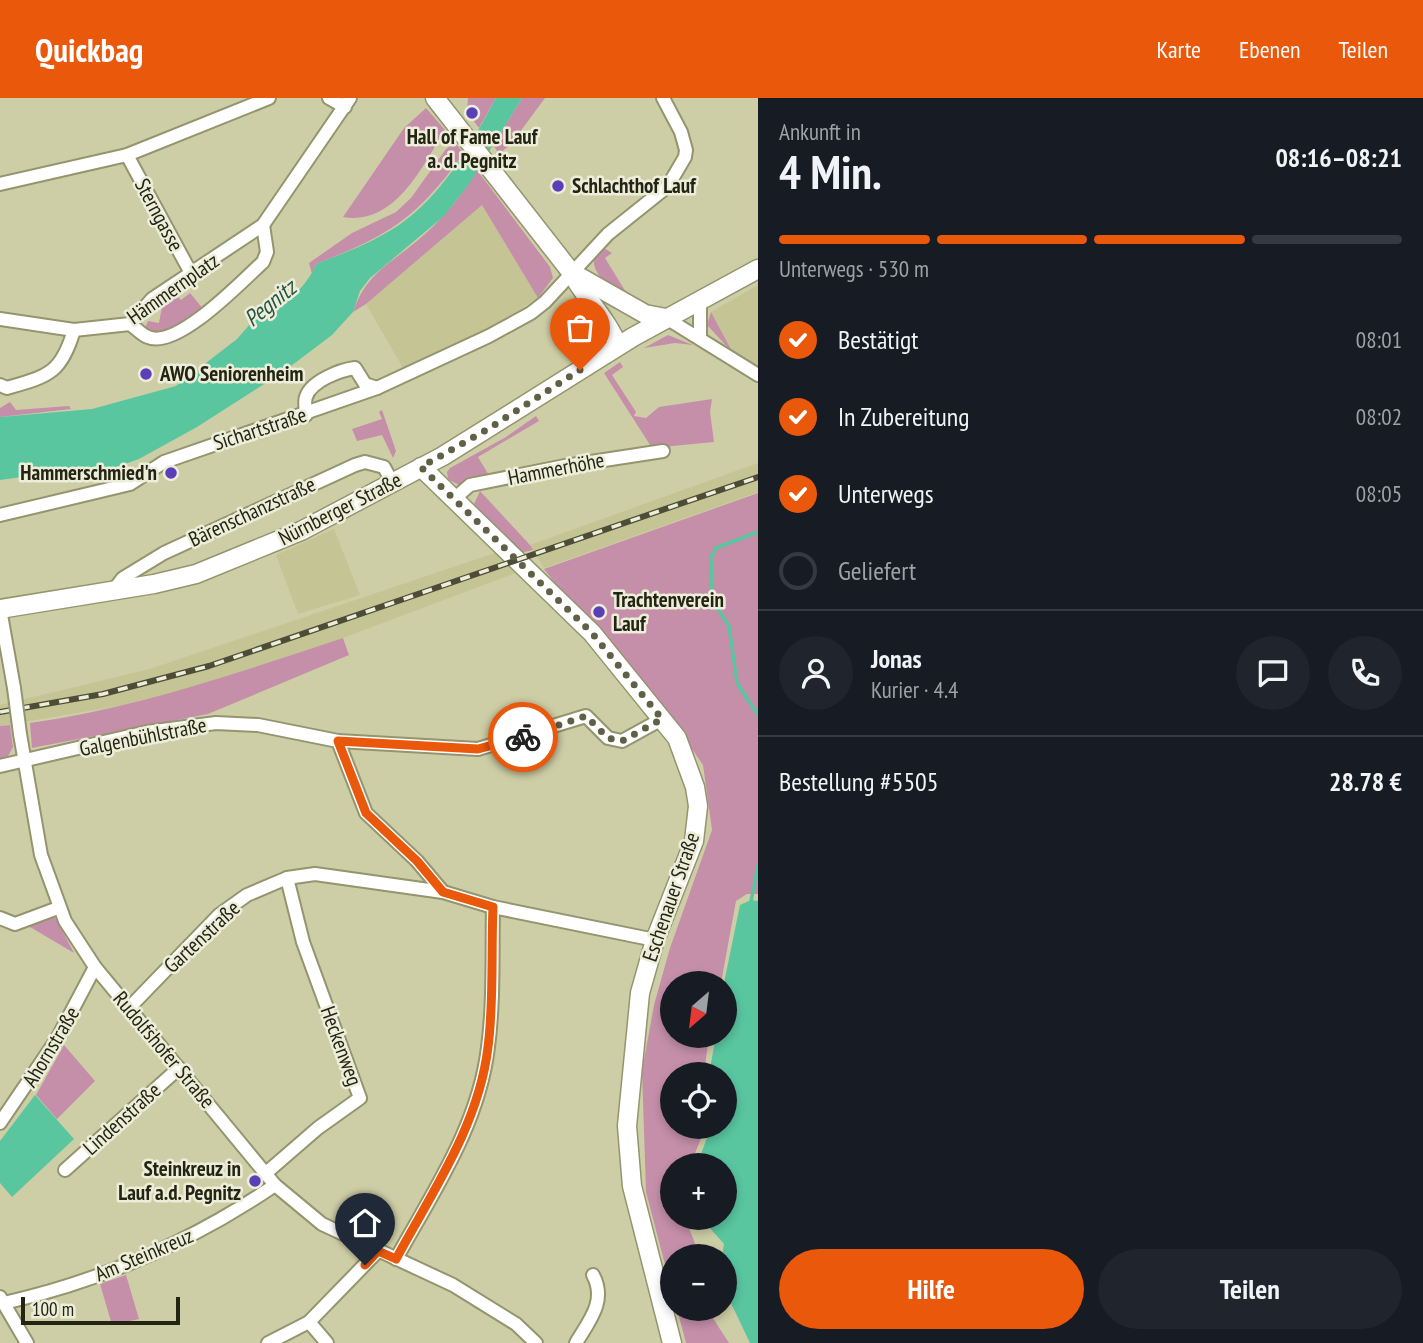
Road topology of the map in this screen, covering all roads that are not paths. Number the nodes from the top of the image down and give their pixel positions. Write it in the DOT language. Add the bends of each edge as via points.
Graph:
graph roads {
  1 [pos="269,98"];
  2 [pos="329,98"];
  3 [pos="435,98"];
  4 [pos="663,98"];
  5 [pos="348,103"];
  6 [pos="127,155"];
  7 [pos="0,184"];
  8 [pos="264,225"];
  9 [pos="758,269"];
  10 [pos="571,272"];
  11 [pos="192,275"];
  12 [pos="607,293"];
  13 [pos="700,301"];
  14 [pos="666,318"];
  15 [pos="0,319"];
  16 [pos="130,324"];
  17 [pos="74,330"];
  18 [pos="700,338"];
  19 [pos="618,346"];
  20 [pos="758,375"];
  21 [pos="0,385"];
  22 [pos="377,388"];
  23 [pos="306,415"];
  24 [pos="663,451"];
  25 [pos="421,467"];
  26 [pos="392,482"];
  27 [pos="453,499"];
  28 [pos="0,515"];
  29 [pos="113,591"];
  30 [pos="0,609"];
  31 [pos="662,719"];
  32 [pos="338,741"];
  33 [pos="24,762"];
  34 [pos="0,766"];
  35 [pos="287,878"];
  36 [pos="443,892"];
  37 [pos="493,907"];
  38 [pos="58,908"];
  39 [pos="0,918"];
  40 [pos="655,940"];
  41 [pos="95,967"];
  42 [pos="129,1008"];
  43 [pos="179,1068"];
  44 [pos="0,1124"];
  45 [pos="65,1170"];
  46 [pos="266,1173"];
  47 [pos="275,1185"];
  48 [pos="378,1251"];
  49 [pos="396,1259"];
  50 [pos="593,1275"];
  51 [pos="2,1300"];
  52 [pos="309,1322"];
  53 [pos="27,1343"];
  54 [pos="268,1343"];
  55 [pos="327,1343"];
  56 [pos="536,1343"];
  57 [pos="576,1343"];
  58 [pos="672,1343"];
  1 -- 6 [label="street"];
  2 -- 5 [label="street"];
  3 -- 10 [label="main road"];
  4 -- 10 [label="street, Sichartstraße" via="681,132 685,157 668,186 608,234"];
  5 -- 8 [label="street"];
  6 -- 7 [label="street"];
  6 -- 11 [label="street, Sterngasse"];
  8 -- 11 [label="street, Hämmernplatz"];
  8 -- 16 [label="street" via="267,253 263,262 216,306 167,337 148,337"];
  9 -- 13 [label="main road, Nürnberger Straße"];
  10 -- 12 [label="main road"];
  10 -- 19 [label="main road"];
  10 -- 22 [label="street, Sichartstraße" via="545,302 515,322"];
  11 -- 16 [label="street, Hämmernplatz" via="152,299"];
  12 -- 14 [label="main road" via="645,314"];
  12 -- 19 [label="main road" via="630,323 630,331"];
  13 -- 14 [label="main road, Nürnberger Straße"];
  13 -- 18 [label="street"];
  14 -- 18 [label="street"];
  14 -- 19 [label="main road, Nürnberger Straße"];
  15 -- 17 [label="street, Hämmernplatz"];
  16 -- 17 [label="street, Hämmernplatz"];
  17 -- 21 [label="street" via="65,355 48,375 7,388"];
  18 -- 20 [label="street"];
  19 -- 25 [label="main road, Nürnberger Straße"];
  22 -- 23 [label="street, Sichartstraße"];
  22 -- 23 [label="street" via="365,384 355,368 347,369 312,388 305,397"];
  23 -- 28 [label="street, Sichartstraße" via="164,462 130,484"];
  24 -- 27 [label="street, Hammerhöhe" via="470,485"];
  25 -- 26 [label="main road, Nürnberger Straße"];
  25 -- 27 [label="main road, Eschenauer Straße"];
  26 -- 29 [label="main road, Nürnberger Straße" via="243,557 196,574"];
  26 -- 29 [label="street, Bärenschanzstraße" via="384,467 355,465 164,553 123,578"];
  27 -- 31 [label="main road, Eschenauer Straße" via="592,633"];
  29 -- 30 [label="main road, Nürnberger Straße"];
  30 -- 33 [label="street, Rudolfshofer Straße, bridge"];
  31 -- 32 [label="street, Galgenbühlstraße" via="622,741 608,738 586,716 478,749"];
  31 -- 40 [label="main road, Eschenauer Straße" via="677,738 698,806 688,861"];
  32 -- 33 [label="street, Galgenbühlstraße" via="258,725 216,723 148,732"];
  32 -- 36 [label="street" via="366,813"];
  33 -- 34 [label="street, Galgenbühlstraße"];
  33 -- 38 [label="street, Rudolfshofer Straße" via="41,855"];
  35 -- 36 [label="street, Gartenstraße" via="344,876"];
  35 -- 42 [label="street, Gartenstraße" via="247,895 219,915"];
  35 -- 46 [label="street, Heckenweg" via="303,942 360,1098"];
  36 -- 37 [label="street, Gartenstraße"];
  37 -- 40 [label="street, Gartenstraße"];
  37 -- 49 [label="street" via="488,1047 479,1090 464,1134"];
  38 -- 39 [label="street" via="15,924"];
  38 -- 41 [label="street, Rudolfshofer Straße"];
  40 -- 58 [label="main road, Eschenauer Straße" via="640,993 628,1150 632,1186"];
  41 -- 42 [label="street, Rudolfshofer Straße"];
  41 -- 44 [label="street, Ahornstraße" via="57,1039"];
  42 -- 43 [label="street, Rudolfshofer Straße"];
  43 -- 45 [label="street, Lindenstraße"];
  43 -- 46 [label="street, Rudolfshofer Straße"];
  46 -- 47 [label="street, Rudolfshofer Straße"];
  47 -- 48 [label="street, Rudolfshofer Straße" via="322,1224"];
  47 -- 51 [label="street, Am Steinkreuz" via="185,1240 68,1286"];
  48 -- 49 [label="street, Rudolfshofer Straße"];
  48 -- 52 [label="street"];
  49 -- 56 [label="street, Rudolfshofer Straße" via="488,1306"];
  50 -- 57 [label="street" via="598,1284 598,1306"];
  51 -- 53 [label="street"];
  52 -- 54 [label="street"];
  52 -- 55 [label="street"];
}
